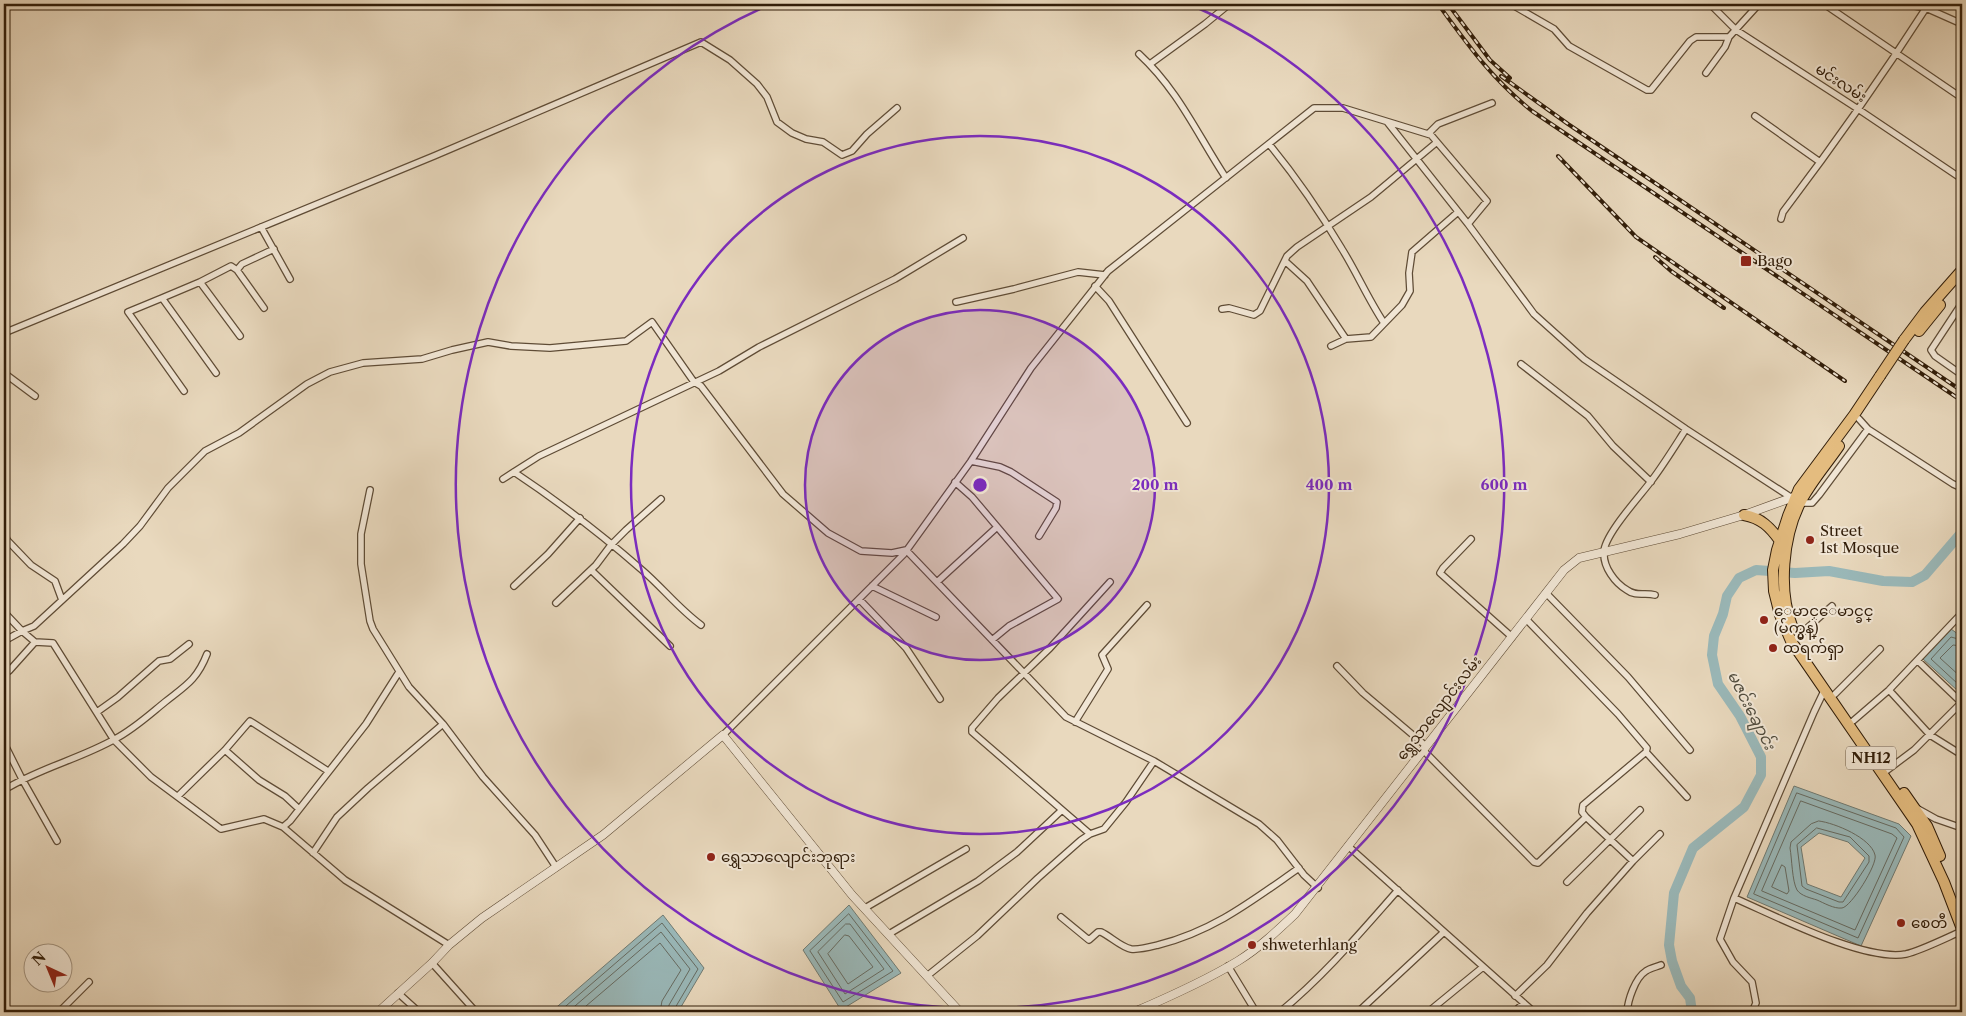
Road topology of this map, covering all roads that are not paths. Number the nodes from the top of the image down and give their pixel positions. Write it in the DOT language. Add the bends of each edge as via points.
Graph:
graph roads {
  1 [pos="1511,4"];
  2 [pos="1710,4"];
  3 [pos="1759,4"];
  4 [pos="1824,4"];
  5 [pos="1904,4"];
  6 [pos="1227,6"];
  7 [pos="1927,6"];
  8 [pos="1962,24"];
  9 [pos="1736,30"];
  10 [pos="1729,37"];
  11 [pos="1898,53"];
  12 [pos="1139,54"];
  13 [pos="1150,64"];
  14 [pos="1706,73"];
  15 [pos="1962,98"];
  16 [pos="1492,103"];
  17 [pos="897,108"];
  18 [pos="1858,109"];
  19 [pos="1755,116"];
  20 [pos="1388,123"];
  21 [pos="1428,134"];
  22 [pos="1437,142"];
  23 [pos="1269,144"];
  24 [pos="1417,160"];
  25 [pos="1820,162"];
  26 [pos="1226,178"];
  27 [pos="1962,180"];
  28 [pos="1458,212"];
  29 [pos="1781,219"];
  30 [pos="1468,224"];
  31 [pos="1329,226"];
  32 [pos="261,227"];
  33 [pos="962,238"];
  34 [pos="274,249"];
  35 [pos="1285,261"];
  36 [pos="237,270"];
  37 [pos="1962,270"];
  38 [pos="1105,275"];
  39 [pos="290,279"];
  40 [pos="1962,279"];
  41 [pos="200,282"];
  42 [pos="1094,286"];
  43 [pos="162,298"];
  44 [pos="956,302"];
  45 [pos="1962,303"];
  46 [pos="264,308"];
  47 [pos="1222,309"];
  48 [pos="1384,323"];
  49 [pos="4,333"];
  50 [pos="240,336"];
  51 [pos="1346,338"];
  52 [pos="1907,342"];
  53 [pos="1331,346"];
  54 [pos="1521,364"];
  55 [pos="4,373"];
  56 [pos="216,373"];
  57 [pos="1962,375"];
  58 [pos="1883,378"];
  59 [pos="694,382"];
  60 [pos="184,391"];
  61 [pos="35,396"];
  62 [pos="1859,419"];
  63 [pos="1187,424"];
  64 [pos="1686,429"];
  65 [pos="1868,429"];
  66 [pos="970,461"];
  67 [pos="514,472"];
  68 [pos="503,479"];
  69 [pos="955,482"];
  70 [pos="1651,482"];
  71 [pos="1962,488"];
  72 [pos="370,490"];
  73 [pos="661,499"];
  74 [pos="1797,499"];
  75 [pos="1744,516"];
  76 [pos="580,518"];
  77 [pos="996,528"];
  78 [pos="4,531"];
  79 [pos="1039,536"];
  80 [pos="1471,539"];
  81 [pos="1780,541"];
  82 [pos="611,545"];
  83 [pos="906,550"];
  84 [pos="1604,553"];
  85 [pos="591,570"];
  86 [pos="1778,570"];
  87 [pos="936,582"];
  88 [pos="1110,582"];
  89 [pos="514,586"];
  90 [pos="872,586"];
  91 [pos="1779,591"];
  92 [pos="1546,593"];
  93 [pos="1655,595"];
  94 [pos="859,598"];
  95 [pos="62,600"];
  96 [pos="556,603"];
  97 [pos="1147,604"];
  98 [pos="1832,606"];
  99 [pos="4,612"];
  100 [pos="1962,613"];
  101 [pos="936,617"];
  102 [pos="1526,619"];
  103 [pos="701,624"];
  104 [pos="22,631"];
  105 [pos="1512,637"];
  106 [pos="1796,638"];
  107 [pos="992,640"];
  108 [pos="4,641"];
  109 [pos="35,642"];
  110 [pos="189,644"];
  111 [pos="670,646"];
  112 [pos="1880,650"];
  113 [pos="207,654"];
  114 [pos="1918,661"];
  115 [pos="1337,666"];
  116 [pos="399,672"];
  117 [pos="4,673"];
  118 [pos="1024,674"];
  119 [pos="1889,690"];
  120 [pos="1829,693"];
  121 [pos="940,699"];
  122 [pos="1962,703"];
  123 [pos="97,712"];
  124 [pos="1853,721"];
  125 [pos="1075,722"];
  126 [pos="443,724"];
  127 [pos="723,735"];
  128 [pos="1930,735"];
  129 [pos="114,740"];
  130 [pos="4,743"];
  131 [pos="1424,748"];
  132 [pos="225,750"];
  133 [pos="1690,750"];
  134 [pos="1646,752"];
  135 [pos="1962,755"];
  136 [pos="1154,761"];
  137 [pos="328,771"];
  138 [pos="1885,772"];
  139 [pos="22,779"];
  140 [pos="4,790"];
  141 [pos="178,796"];
  142 [pos="1687,797"];
  143 [pos="1915,807"];
  144 [pos="299,809"];
  145 [pos="1062,810"];
  146 [pos="1640,810"];
  147 [pos="1586,817"];
  148 [pos="282,827"];
  149 [pos="1962,828"];
  150 [pos="1090,834"];
  151 [pos="1660,834"];
  152 [pos="1610,839"];
  153 [pos="57,841"];
  154 [pos="1348,846"];
  155 [pos="966,849"];
  156 [pos="313,852"];
  157 [pos="1633,861"];
  158 [pos="556,867"];
  159 [pos="1299,868"];
  160 [pos="1567,882"];
  161 [pos="1318,888"];
  162 [pos="1398,890"];
  163 [pos="1734,898"];
  164 [pos="865,908"];
  165 [pos="1962,911"];
  166 [pos="1062,917"];
  167 [pos="1962,929"];
  168 [pos="1444,932"];
  169 [pos="889,934"];
  170 [pos="448,945"];
  171 [pos="432,963"];
  172 [pos="1661,965"];
  173 [pos="1228,966"];
  174 [pos="1483,967"];
  175 [pos="927,976"];
  176 [pos="89,982"];
  177 [pos="398,994"];
  178 [pos="1515,996"];
  179 [pos="1524,1003"];
  180 [pos="59,1012"];
  181 [pos="378,1012"];
  182 [pos="419,1012"];
  183 [pos="476,1012"];
  184 [pos="960,1012"];
  185 [pos="1134,1012"];
  186 [pos="1256,1012"];
  187 [pos="1280,1012"];
  188 [pos="1358,1012"];
  189 [pos="1428,1012"];
  190 [pos="1514,1012"];
  191 [pos="1534,1012"];
  192 [pos="1627,1012"];
  193 [pos="1752,1012"];
  1 -- 10 [label="street" via="1554,29 1569,46 1648,90 1655,88 1696,37"];
  2 -- 9 [label="street, မင်းလမ်း"];
  3 -- 9 [label="street"];
  4 -- 11 [label="street"];
  5 -- 7 [label="street"];
  6 -- 13 [label="street"];
  7 -- 8 [label="street"];
  7 -- 11 [label="street"];
  9 -- 10 [label="street"];
  9 -- 18 [label="street, မင်းလမ်း"];
  10 -- 14 [label="street"];
  11 -- 15 [label="street"];
  11 -- 18 [label="street"];
  12 -- 13 [label="street"];
  13 -- 26 [label="street" via="1192,118"];
  16 -- 21 [label="street" via="1438,124"];
  17 -- 32 [label="street" via="852,151 842,155 823,142 792,133 777,122 767,97 757,84 730,60 701,42"];
  18 -- 25 [label="street"];
  18 -- 27 [label="street, မင်းလမ်း"];
  19 -- 25 [label="street"];
  20 -- 21 [label="street"];
  20 -- 23 [label="street" via="1343,108 1314,108"];
  20 -- 24 [label="street"];
  21 -- 22 [label="street"];
  22 -- 24 [label="street"];
  22 -- 30 [label="street" via="1487,201"];
  23 -- 26 [label="street"];
  23 -- 31 [label="street"];
  24 -- 28 [label="street"];
  24 -- 31 [label="street"];
  25 -- 29 [label="street"];
  26 -- 38 [label="street"];
  28 -- 30 [label="street"];
  28 -- 48 [label="street" via="1412,252 1410,291 1402,305"];
  30 -- 64 [label="street" via="1534,314 1584,359"];
  31 -- 35 [label="street" via="1297,248"];
  31 -- 48 [label="street"];
  32 -- 34 [label="street"];
  32 -- 49 [label="street"];
  33 -- 59 [label="street" via="895,279"];
  34 -- 36 [label="street" via="242,264"];
  34 -- 39 [label="street"];
  35 -- 47 [label="street" via="1260,311 1254,315"];
  35 -- 51 [label="street" via="1307,281"];
  36 -- 41 [label="street" via="231,266"];
  36 -- 46 [label="street"];
  37 -- 52 [label="highway, NH12" via="1925,312"];
  38 -- 42 [label="street"];
  38 -- 44 [label="street" via="1078,272"];
  40 -- 52 [label="highway, NH12"];
  41 -- 43 [label="street"];
  41 -- 50 [label="street"];
  42 -- 63 [label="street" via="1109,301"];
  42 -- 66 [label="street" via="1031,368"];
  43 -- 56 [label="street"];
  43 -- 60 [label="street" via="128,312"];
  45 -- 57 [label="street" via="1931,350"];
  48 -- 51 [label="street" via="1371,337"];
  51 -- 53 [label="street"];
  52 -- 58 [label="highway, NH12"];
  54 -- 70 [label="street" via="1588,416 1613,446"];
  55 -- 61 [label="street"];
  58 -- 62 [label="highway, NH12"];
  58 -- 74 [label="highway, NH12"];
  59 -- 67 [label="street" via="539,456"];
  59 -- 83 [label="street" via="711,398 783,494 828,533 861,551 892,553"];
  59 -- 95 [label="street" via="652,322 626,341 550,348 488,342 422,359 363,363 330,372 306,384 239,433 205,451 168,488 128,538"];
  62 -- 65 [label="street"];
  62 -- 74 [label="highway, NH12"];
  64 -- 70 [label="street"];
  64 -- 74 [label="street"];
  65 -- 71 [label="street"];
  65 -- 74 [label="street" via="1812,503"];
  66 -- 69 [label="street"];
  66 -- 79 [label="street" via="1011,472 1057,502"];
  67 -- 68 [label="street"];
  67 -- 76 [label="street"];
  69 -- 77 [label="street" via="972,497"];
  69 -- 83 [label="street"];
  70 -- 84 [label="street" via="1611,534"];
  72 -- 116 [label="street" via="361,534 363,581 370,622"];
  73 -- 82 [label="street"];
  74 -- 75 [label="street, ရွှေသာလျောင်းလမ်း"];
  74 -- 81 [label="highway, NH12"];
  74 -- 86 [label="highway, NH12"];
  75 -- 81 [label="highway" via="1768,525"];
  75 -- 84 [label="street, ရွှေသာလျောင်းလမ်း"];
  76 -- 82 [label="street"];
  76 -- 89 [label="street"];
  77 -- 87 [label="street"];
  77 -- 107 [label="street" via="1058,599 1009,626"];
  78 -- 95 [label="street" via="7,540 32,565 55,581"];
  80 -- 105 [label="street" via="1440,573"];
  81 -- 86 [label="highway, NH12"];
  82 -- 85 [label="street"];
  82 -- 103 [label="street"];
  83 -- 87 [label="street"];
  83 -- 90 [label="street"];
  84 -- 92 [label="street, ရွှေသာလျောင်းလမ်း" via="1579,558 1564,570"];
  84 -- 93 [label="street" via="1611,574 1627,591"];
  85 -- 96 [label="street"];
  85 -- 111 [label="street"];
  86 -- 91 [label="highway, NH12"];
  87 -- 107 [label="street"];
  88 -- 118 [label="street"];
  90 -- 94 [label="street"];
  90 -- 101 [label="street"];
  91 -- 106 [label="highway, NH12"];
  91 -- 120 [label="highway, NH12" via="1780,615 1791,641"];
  92 -- 102 [label="street, ရွှေသာလျောင်းလမ်း"];
  92 -- 133 [label="street" via="1628,677"];
  94 -- 121 [label="street" via="906,648"];
  94 -- 127 [label="street"];
  95 -- 104 [label="street" via="34,626"];
  97 -- 125 [label="street" via="1102,655 1108,670"];
  98 -- 106 [label="street"];
  99 -- 104 [label="street"];
  100 -- 114 [label="street"];
  102 -- 105 [label="street, ရွှေသာလျောင်းလမ်း"];
  102 -- 134 [label="street" via="1618,714 1648,748"];
  104 -- 108 [label="street"];
  104 -- 109 [label="street"];
  105 -- 131 [label="street, ရွှေသာလျောင်းလမ်း"];
  106 -- 120 [label="highway, NH12"];
  107 -- 118 [label="street"];
  109 -- 117 [label="street"];
  109 -- 123 [label="street" via="53,642"];
  110 -- 123 [label="street" via="170,659 159,661"];
  112 -- 120 [label="street"];
  113 -- 129 [label="street" via="200,670 182,690"];
  114 -- 119 [label="street"];
  114 -- 122 [label="street"];
  115 -- 131 [label="street"];
  116 -- 126 [label="street"];
  116 -- 137 [label="street" via="366,724"];
  118 -- 125 [label="street" via="1066,717"];
  118 -- 145 [label="street" via="998,698 972,732"];
  119 -- 124 [label="street"];
  119 -- 128 [label="street"];
  120 -- 124 [label="highway, NH12"];
  120 -- 138 [label="highway, NH12"];
  120 -- 163 [label="street" via="1814,712"];
  122 -- 128 [label="street"];
  123 -- 129 [label="street"];
  124 -- 138 [label="highway, NH12"];
  125 -- 136 [label="street"];
  126 -- 156 [label="street" via="337,817"];
  126 -- 158 [label="street" via="483,777 535,835"];
  127 -- 158 [label="street" via="603,835"];
  127 -- 164 [label="street"];
  128 -- 135 [label="street"];
  128 -- 138 [label="street"];
  129 -- 139 [label="street"];
  129 -- 141 [label="street" via="151,777"];
  130 -- 139 [label="street"];
  131 -- 147 [label="street" via="1538,864"];
  131 -- 154 [label="street, ရွှေသာလျောင်းလမ်း"];
  132 -- 137 [label="street" via="250,721"];
  132 -- 141 [label="street"];
  132 -- 144 [label="street"];
  134 -- 142 [label="street"];
  134 -- 147 [label="street" via="1583,805 1582,812"];
  136 -- 150 [label="street" via="1104,829"];
  136 -- 159 [label="street" via="1259,824 1278,840"];
  137 -- 144 [label="street"];
  138 -- 143 [label="highway, NH12"];
  138 -- 167 [label="highway, NH12" via="1917,824"];
  139 -- 140 [label="street"];
  139 -- 153 [label="street"];
  141 -- 148 [label="street" via="221,829 264,819"];
  143 -- 149 [label="street"];
  143 -- 165 [label="highway, NH12"];
  144 -- 148 [label="street"];
  145 -- 150 [label="street"];
  145 -- 169 [label="street" via="1017,852 978,882"];
  146 -- 152 [label="street"];
  147 -- 152 [label="street"];
  148 -- 156 [label="street"];
  150 -- 175 [label="street" via="977,936"];
  151 -- 157 [label="street"];
  152 -- 157 [label="street"];
  152 -- 160 [label="street"];
  154 -- 161 [label="street, ရွှေသာလျောင်းလမ်း"];
  154 -- 162 [label="street"];
  155 -- 164 [label="street"];
  156 -- 170 [label="street" via="345,880"];
  157 -- 178 [label="street" via="1587,913 1547,966"];
  158 -- 170 [label="street"];
  159 -- 161 [label="street"];
  159 -- 166 [label="street" via="1202,931 1146,948 1130,949 1101,932 1089,940"];
  161 -- 173 [label="street, ရွှေသာလျောင်းလမ်း" via="1275,932"];
  162 -- 168 [label="street"];
  162 -- 187 [label="street" via="1344,951"];
  163 -- 167 [label="street" via="1838,942 1876,953 1906,954"];
  163 -- 193 [label="street" via="1720,939 1733,962 1752,982 1756,1003"];
  164 -- 169 [label="street"];
  168 -- 174 [label="street"];
  168 -- 188 [label="street"];
  169 -- 175 [label="street"];
  170 -- 171 [label="street"];
  171 -- 177 [label="street"];
  171 -- 183 [label="street"];
  172 -- 192 [label="street" via="1645,971 1639,978"];
  173 -- 185 [label="street, ရွှေသာလျောင်းလမ်း"];
  173 -- 186 [label="street"];
  174 -- 178 [label="street"];
  174 -- 189 [label="street"];
  175 -- 184 [label="street"];
  176 -- 180 [label="street"];
  177 -- 181 [label="street"];
  177 -- 182 [label="street"];
  178 -- 179 [label="street"];
  179 -- 190 [label="street"];
  179 -- 191 [label="street"];
}
